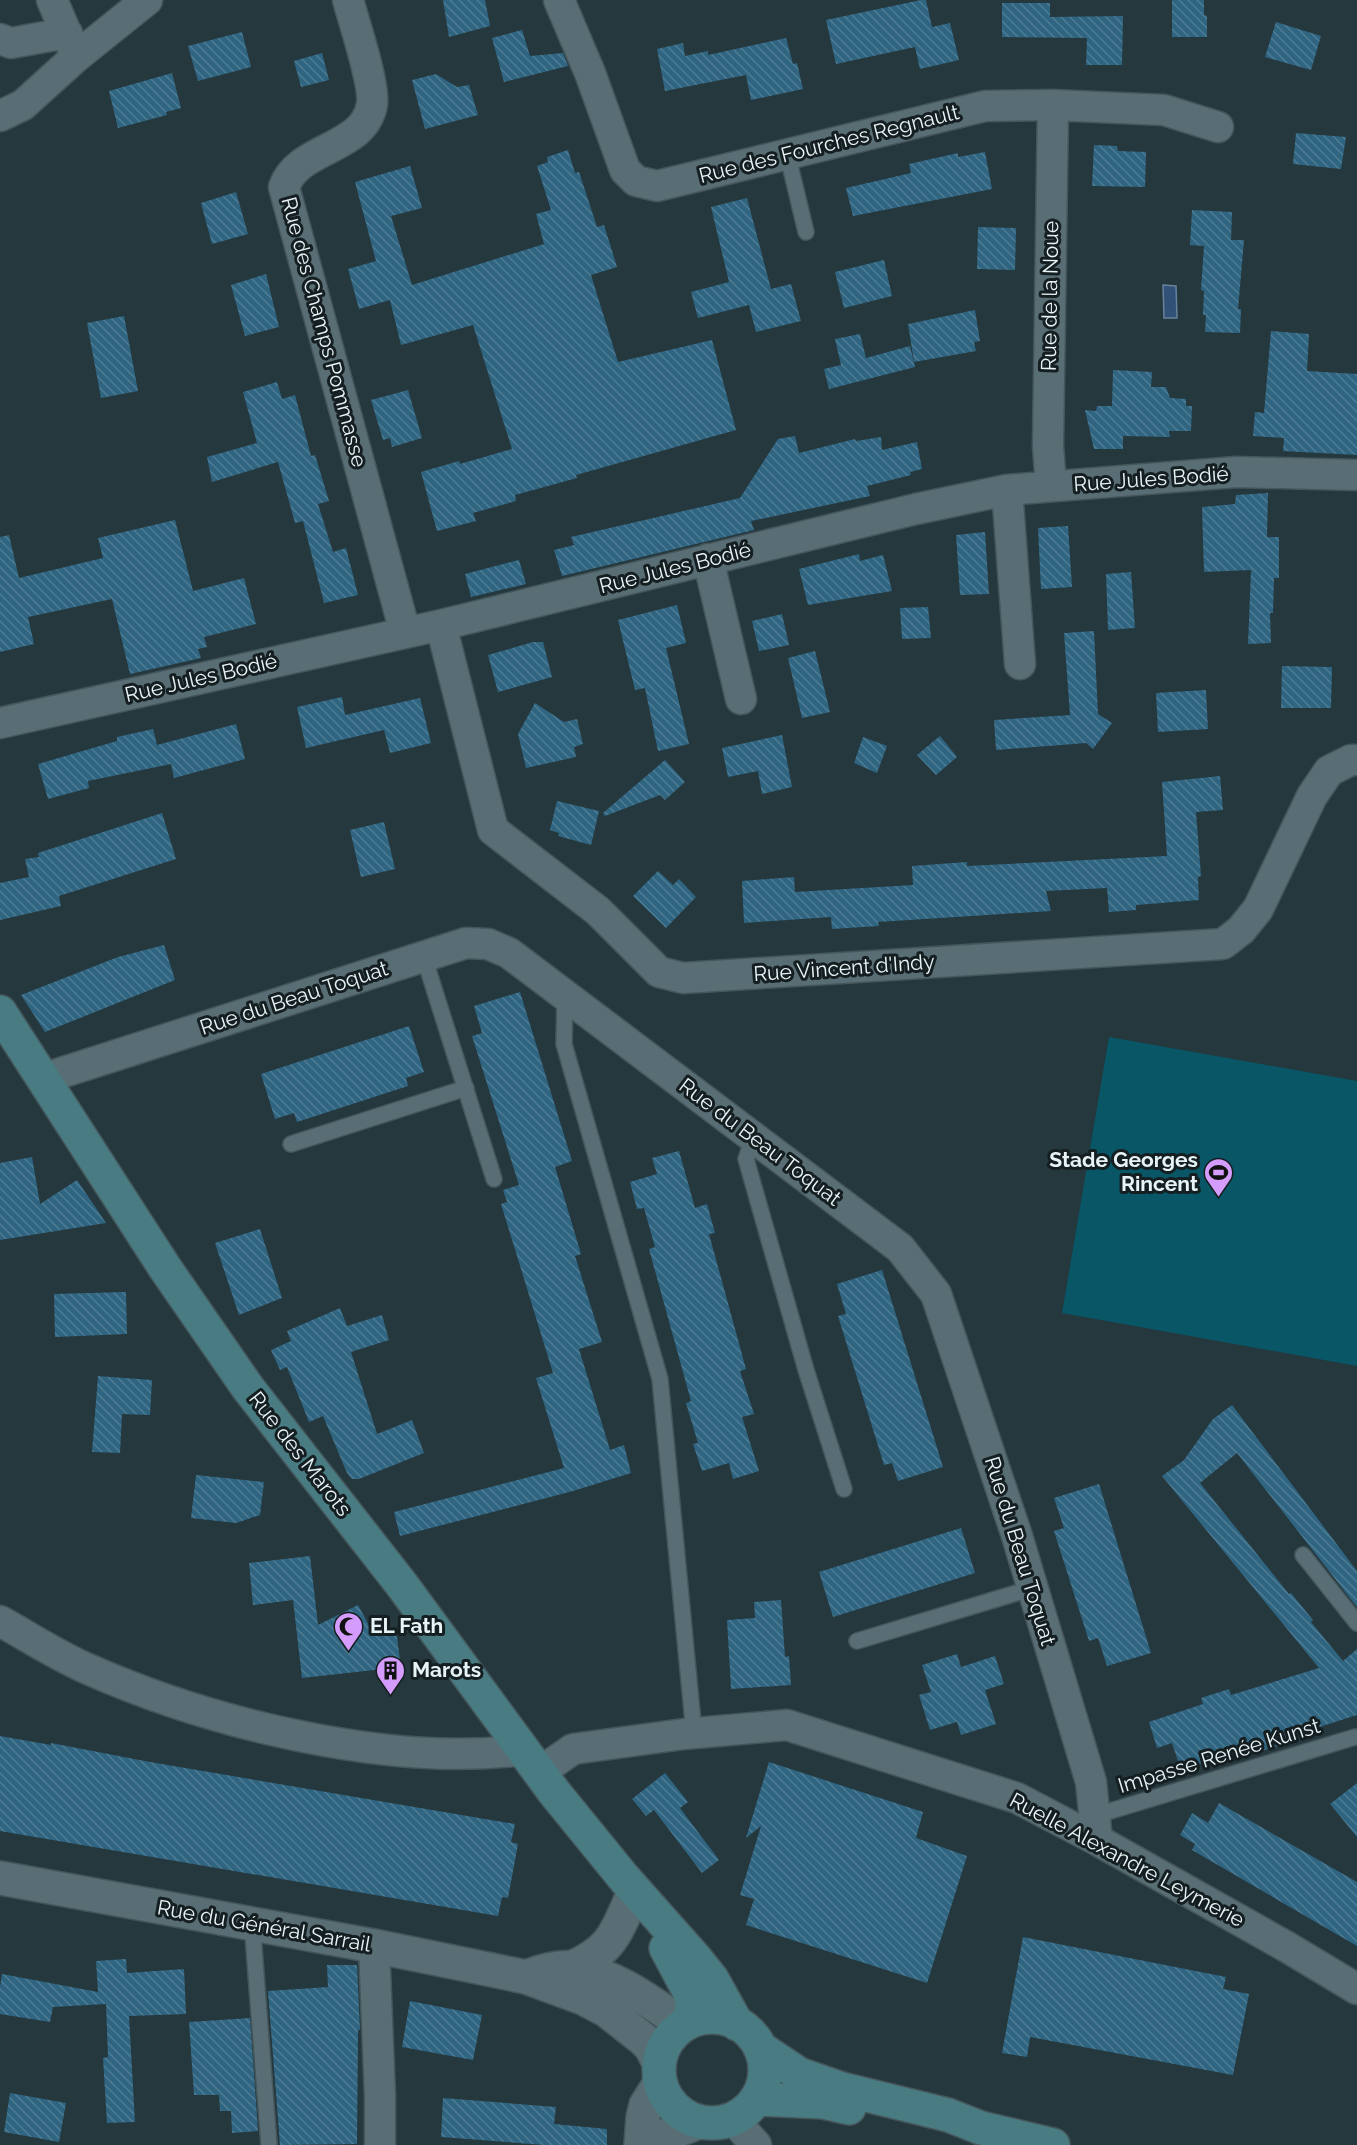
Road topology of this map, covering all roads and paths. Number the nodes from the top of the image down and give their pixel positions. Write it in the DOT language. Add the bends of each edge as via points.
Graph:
graph roads {
  1 [pos="52,0"];
  2 [pos="147,0"];
  3 [pos="348,0"];
  4 [pos="559,0"];
  5 [pos="0,39"];
  6 [pos="71,45"];
  7 [pos="1053,105"];
  8 [pos="0,116"];
  9 [pos="1218,127"];
  10 [pos="788,153"];
  11 [pos="806,232"];
  12 [pos="1357,475"];
  13 [pos="1051,486"];
  14 [pos="1007,490"];
  15 [pos="708,559"];
  16 [pos="441,625"];
  17 [pos="405,632"];
  18 [pos="1020,664"];
  19 [pos="741,699"];
  20 [pos="0,723"];
  21 [pos="1357,760"];
  22 [pos="424,957"];
  23 [pos="565,995"];
  24 [pos="4,1025"];
  25 [pos="42,1079"];
  26 [pos="466,1088"];
  27 [pos="754,1136"];
  28 [pos="291,1144"];
  29 [pos="494,1179"];
  30 [pos="844,1489"];
  31 [pos="1303,1555"];
  32 [pos="1033,1588"];
  33 [pos="0,1621"];
  34 [pos="1357,1623"];
  35 [pos="857,1641"];
  36 [pos="694,1733"];
  37 [pos="1355,1737"];
  38 [pos="532,1761"];
  39 [pos="1096,1828"];
  40 [pos="0,1878"];
  41 [pos="628,1888"];
  42 [pos="254,1925"];
  43 [pos="374,1946"];
  44 [pos="571,1968"];
  45 [pos="526,1977"];
  46 [pos="1357,1989"];
  47 [pos="686,2024"];
  48 [pos="737,2024"];
  49 [pos="760,2048"];
  50 [pos="660,2073"];
  51 [pos="745,2109"];
  52 [pos="699,2122"];
  53 [pos="981,2128"];
  54 [pos="269,2145"];
  55 [pos="380,2145"];
  56 [pos="641,2145"];
  57 [pos="656,2145"];
  58 [pos="756,2145"];
  59 [pos="1053,2145"];
  1 -- 6 [label="street"];
  2 -- 6 [label="street"];
  3 -- 17 [label="street, Rue des Champs Pommasse" via="372,104 357,131 297,166 285,187"];
  4 -- 10 [label="street, Rue des Fourches Regnault" via="625,170 636,181 657,186"];
  5 -- 6 [label="street" via="11,43"];
  6 -- 8 [label="street" via="23,105"];
  7 -- 9 [label="street, Rue des Fourches Regnault" via="1164,110"];
  7 -- 10 [label="street, Rue des Fourches Regnault" via="985,106"];
  7 -- 13 [label="street, Rue de la Noue" via="1048,446"];
  10 -- 11 [label="lane"];
  12 -- 13 [label="street, Rue Jules Bodié" via="1236,472"];
  13 -- 14 [label="street, Rue Jules Bodié"];
  14 -- 15 [label="street, Rue Jules Bodié"];
  14 -- 18 [label="street"];
  15 -- 16 [label="street, Rue Jules Bodié"];
  15 -- 19 [label="street"];
  16 -- 17 [label="street, Rue Jules Bodié"];
  16 -- 21 [label="street, Rue Vincent d'Indy" via="493,830 598,912 659,972 683,978 1223,944 1258,909 1312,796 1329,771"];
  17 -- 20 [label="street, Rue Jules Bodié"];
  22 -- 23 [label="street, Rue du Beau Toquat" via="466,943 488,944 509,953"];
  22 -- 25 [label="street, Rue du Beau Toquat"];
  22 -- 26 [label="lane"];
  23 -- 27 [label="street, Rue du Beau Toquat"];
  23 -- 36 [label="lane" via="564,1044 660,1379"];
  24 -- 25 [label="main road, Rue des Marots"];
  25 -- 38 [label="main road, Rue des Marots" via="248,1388 402,1585"];
  26 -- 28 [label="lane"];
  26 -- 29 [label="lane"];
  27 -- 30 [label="lane" via="746,1159"];
  27 -- 32 [label="street, Rue du Beau Toquat" via="900,1248 936,1294"];
  31 -- 34 [label="lane"];
  32 -- 35 [label="lane"];
  32 -- 39 [label="street, Rue du Beau Toquat" via="1090,1782"];
  33 -- 38 [label="street" via="87,1669 143,1691 266,1729 363,1747"];
  36 -- 38 [label="street, Ruelle Alexandre Leymerie" via="573,1749"];
  36 -- 39 [label="street, Ruelle Alexandre Leymerie" via="787,1725 1017,1798"];
  37 -- 39 [label="lane, Impasse Renée Kunst"];
  38 -- 41 [label="main road, Rue des Marots"];
  39 -- 46 [label="street, Ruelle Alexandre Leymerie"];
  40 -- 42 [label="street, Rue du Général Sarrail"];
  41 -- 44 [label="street, Rue du Général Sarrail" via="620,1926 608,1945 590,1960"];
  41 -- 47 [label="main road, Rue des Marots" via="686,1983 692,2007"];
  41 -- 48 [label="main road, Rue des Marots" via="696,1959"];
  42 -- 43 [label="street, Rue du Général Sarrail"];
  42 -- 54 [label="lane"];
  43 -- 45 [label="street, Rue du Général Sarrail"];
  43 -- 55 [label="street"];
  44 -- 45 [label="street, Rue du Général Sarrail"];
  44 -- 47 [label="street, Rue du Général Sarrail" via="637,1992"];
  45 -- 50 [label="street, Rue du Général Sarrail" via="606,2010 651,2047"];
  47 -- 48 [label="main road" via="722,2018"];
  47 -- 50 [label="main road" via="664,2046"];
  48 -- 49 [label="main road" via="751,2034"];
  49 -- 51 [label="main road" via="765,2065 764,2083"];
  49 -- 53 [label="main road" via="799,2074 842,2089 948,2115"];
  50 -- 52 [label="main road" via="668,2101"];
  50 -- 56 [label="street" via="646,2105"];
  51 -- 52 [label="main road" via="716,2123"];
  51 -- 53 [label="main road" via="823,2102 943,2127"];
  51 -- 58 [label="street"];
  52 -- 57 [label="street" via="666,2135"];
  53 -- 59 [label="main road"];
}
